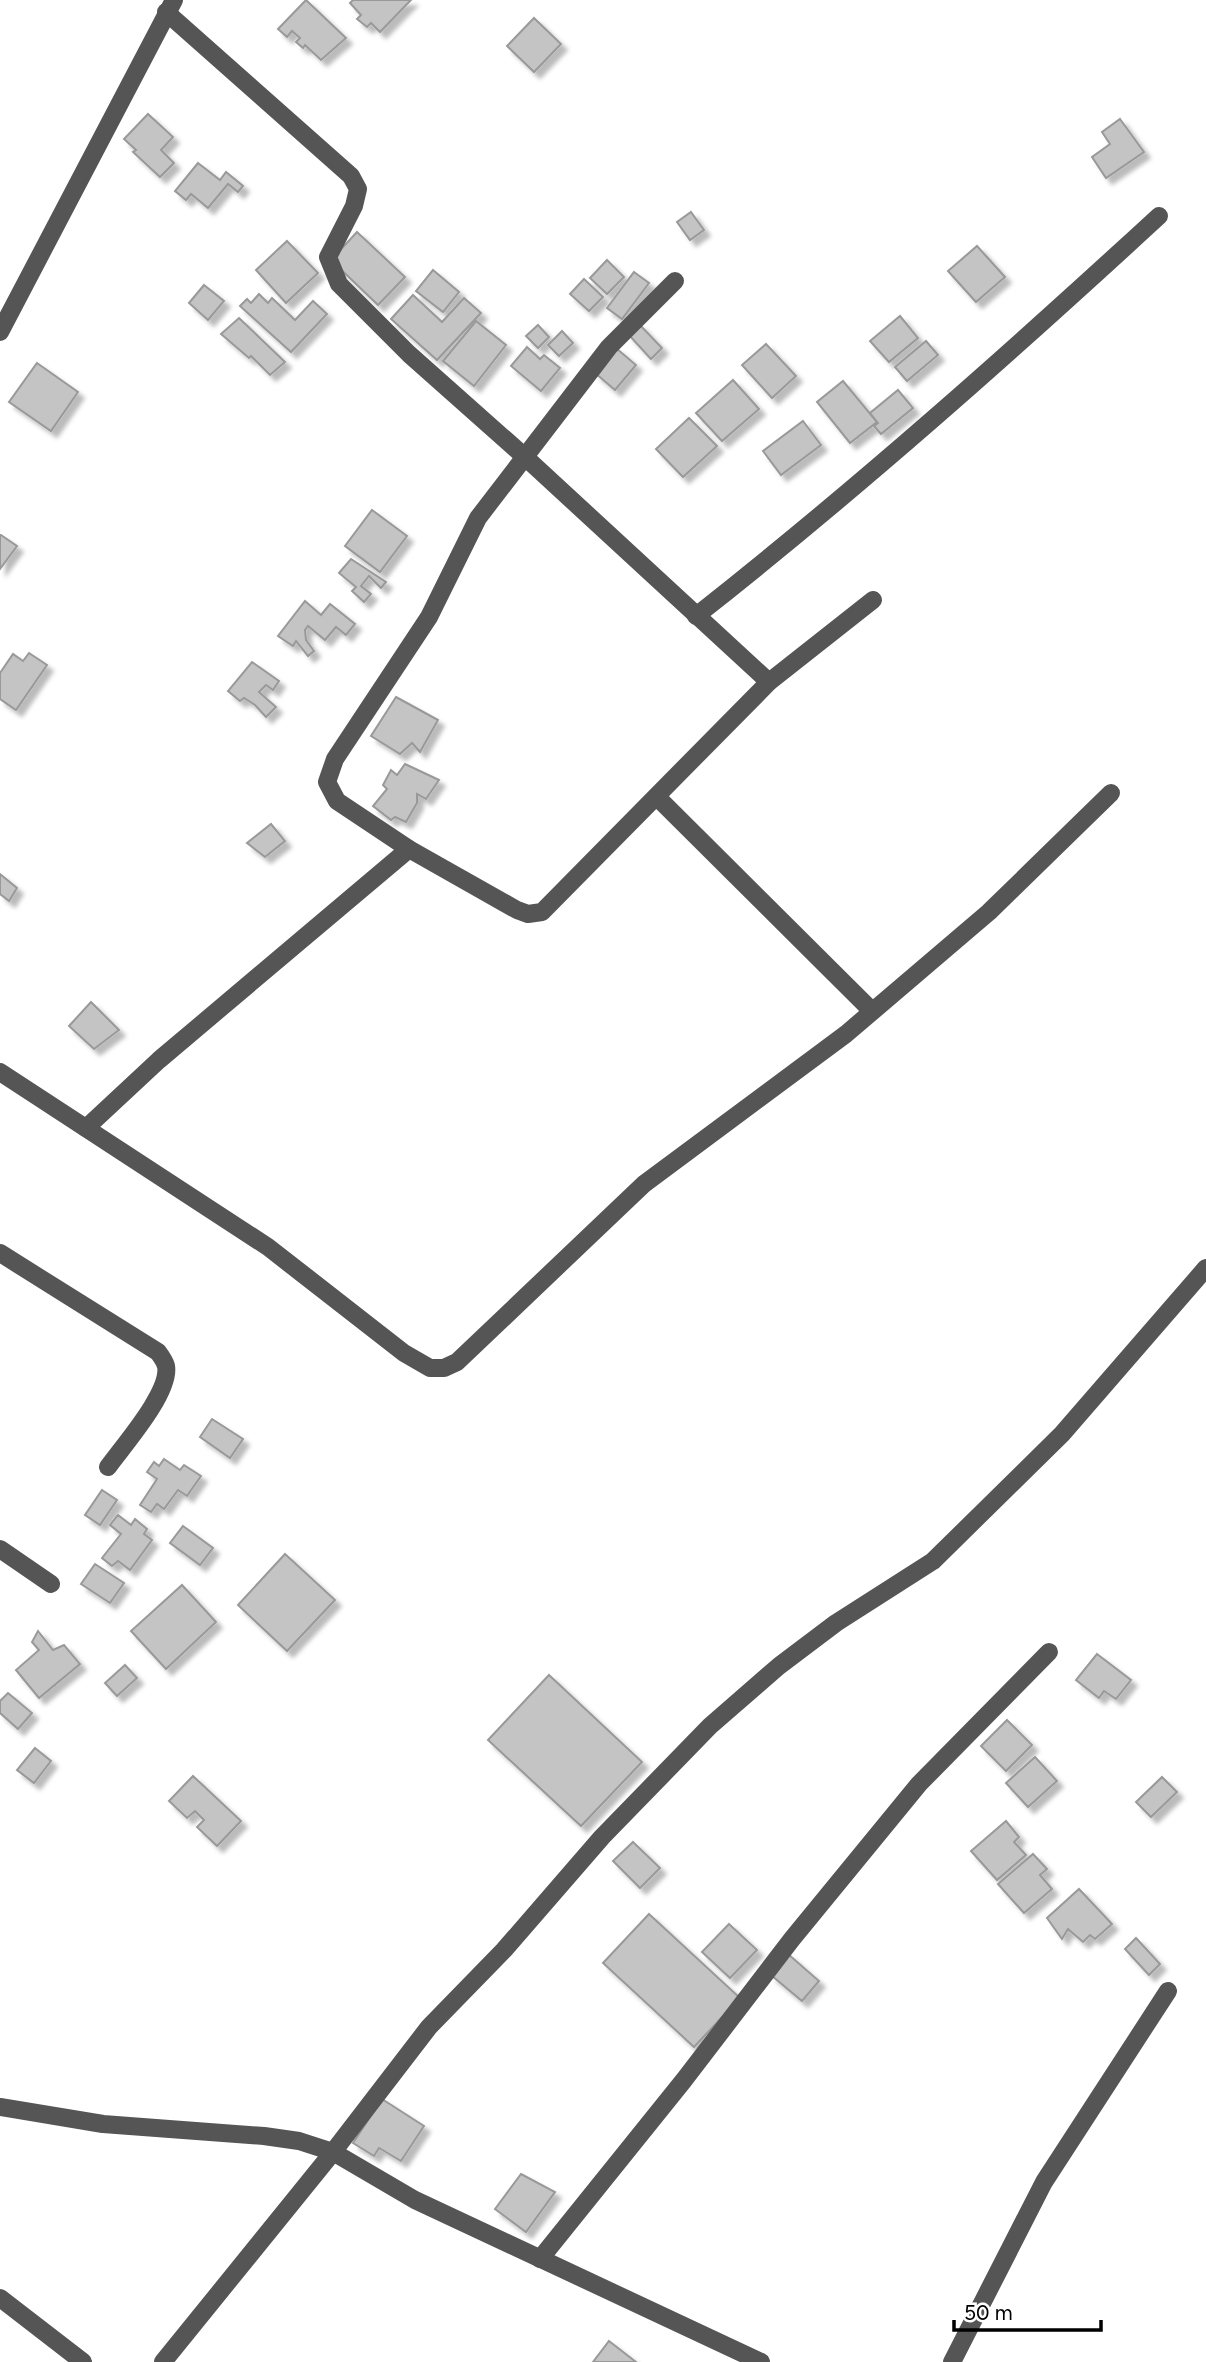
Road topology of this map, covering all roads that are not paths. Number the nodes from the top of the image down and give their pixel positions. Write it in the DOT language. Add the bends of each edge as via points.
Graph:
graph roads {
  1 [pos="170,6"];
  2 [pos="1159,216"];
  3 [pos="675,281"];
  4 [pos="0,332"];
  5 [pos="525,457"];
  6 [pos="873,600"];
  7 [pos="696,615"];
  8 [pos="769,682"];
  9 [pos="1111,793"];
  10 [pos="657,797"];
  11 [pos="408,849"];
  12 [pos="872,1011"];
  13 [pos="0,1072"];
  14 [pos="86,1128"];
  15 [pos="0,1253"];
  16 [pos="1206,1268"];
  17 [pos="108,1466"];
  18 [pos="0,1549"];
  19 [pos="51,1584"];
  20 [pos="1049,1652"];
  21 [pos="1168,1991"];
  22 [pos="0,2107"];
  23 [pos="333,2152"];
  24 [pos="540,2259"];
  25 [pos="0,2298"];
  26 [pos="63,2356"];
  27 [pos="83,2362"];
  28 [pos="163,2362"];
  29 [pos="761,2362"];
  30 [pos="952,2362"];
  1 -- 4 [label="street"];
  1 -- 5 [label="street" via="351,176 358,189 354,206 328,257 339,284 409,354"];
  2 -- 7 [label="street" via="780,549"];
  3 -- 5 [label="street" via="609,347"];
  5 -- 7 [label="street"];
  5 -- 11 [label="street" via="478,518 429,617 335,759 327,782 337,801"];
  6 -- 8 [label="street"];
  7 -- 8 [label="street"];
  8 -- 10 [label="street"];
  9 -- 12 [label="street" via="989,912"];
  10 -- 11 [label="street" via="542,912 517,910"];
  10 -- 12 [label="street"];
  11 -- 14 [label="street" via="159,1060"];
  12 -- 14 [label="street" via="643,1184 457,1362 444,1368 430,1368 404,1353 268,1247"];
  13 -- 14 [label="street"];
  15 -- 17 [label="street" via="158,1352 166,1366 165,1381 154,1403"];
  16 -- 23 [label="street" via="1062,1434 933,1562 836,1623 710,1726 429,2027"];
  18 -- 19 [label="street"];
  20 -- 24 [label="street" via="919,1784"];
  21 -- 30 [label="street" via="1045,2182"];
  22 -- 23 [label="street" via="103,2124 264,2136"];
  23 -- 24 [label="street" via="415,2200"];
  23 -- 28 [label="street"];
  24 -- 29 [label="street"];
  25 -- 26 [label="street"];
  26 -- 27 [label="street"];
}
